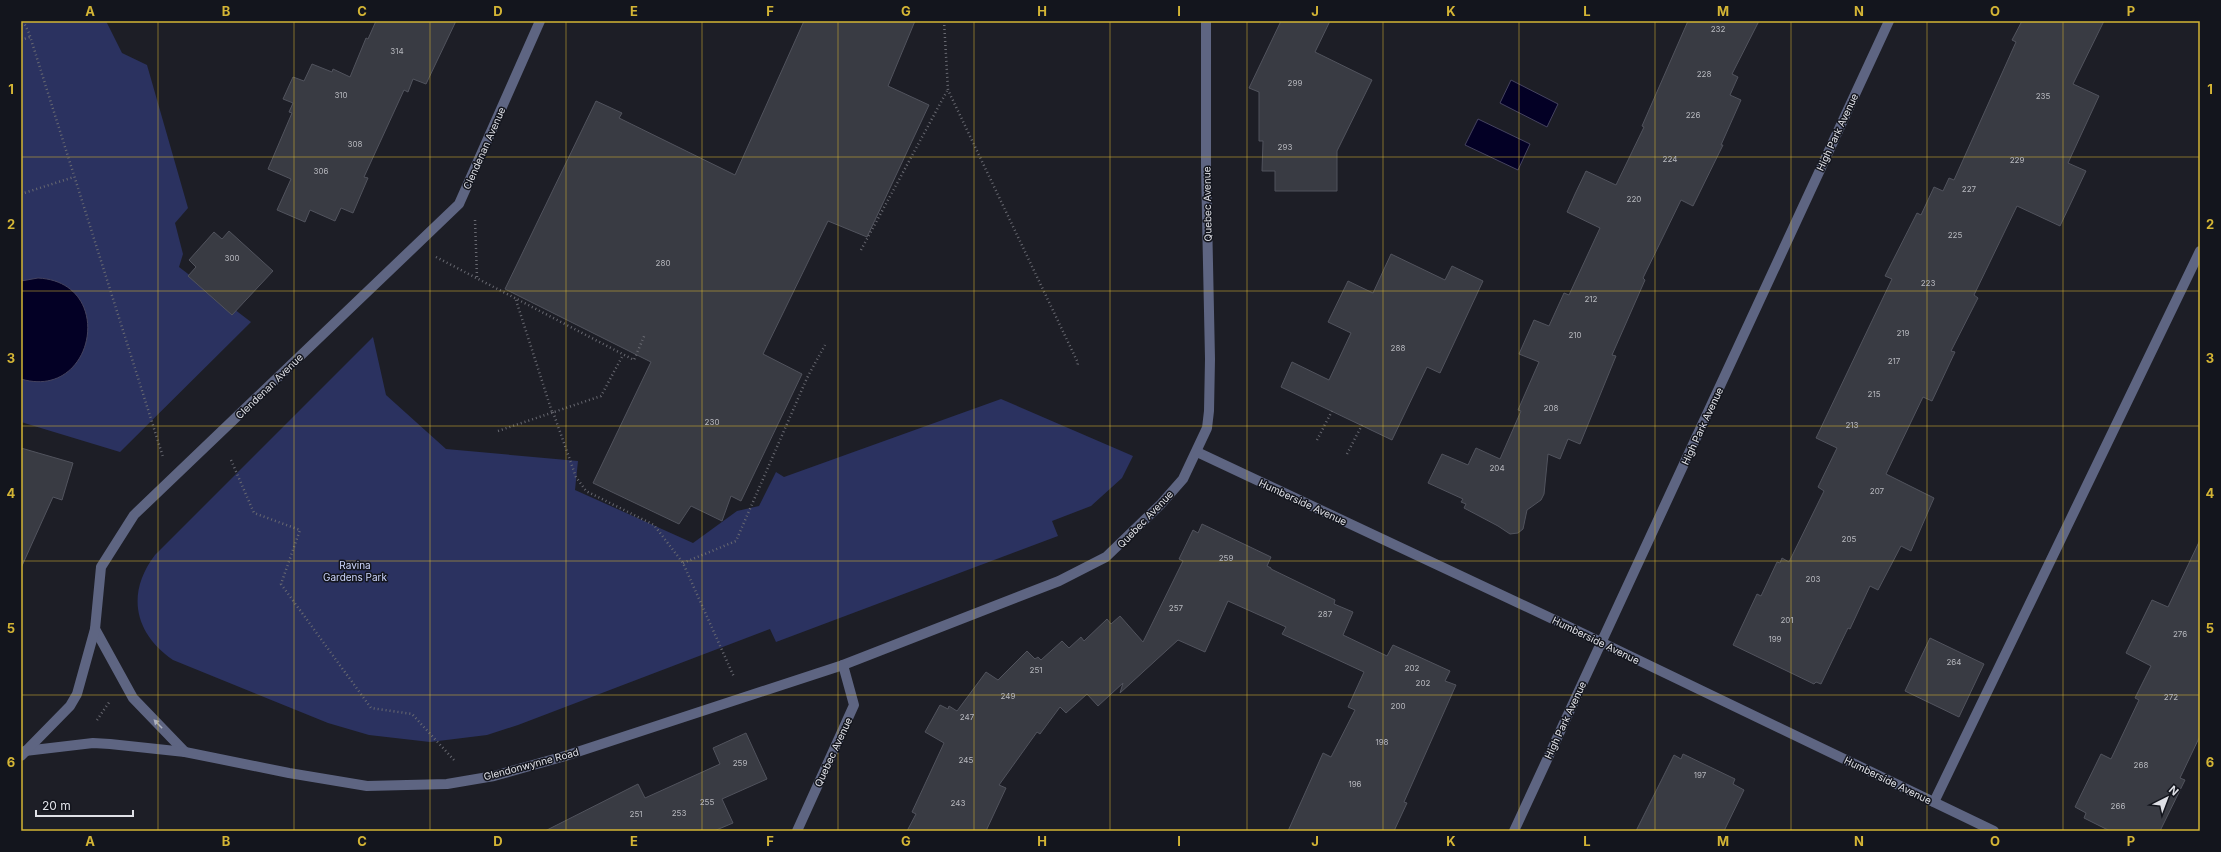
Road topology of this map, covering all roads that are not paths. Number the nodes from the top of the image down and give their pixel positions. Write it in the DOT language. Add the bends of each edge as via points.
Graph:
graph roads {
  1 [pos="540,21"];
  2 [pos="1206,21"];
  3 [pos="1889,21"];
  4 [pos="2200,251"];
  5 [pos="1197,452"];
  6 [pos="95,629"];
  7 [pos="1601,643"];
  8 [pos="843,665"];
  9 [pos="185,752"];
  10 [pos="23,753"];
  11 [pos="1934,802"];
  12 [pos="796,831"];
  13 [pos="1514,831"];
  14 [pos="1994,831"];
  1 -- 6 [label="street, Clendenan Avenue" via="459,204 134,515 101,566"];
  2 -- 5 [label="street, Quebec Avenue" via="1210,359 1207,428"];
  3 -- 7 [label="street, High Park Avenue"];
  4 -- 11 [label="street"];
  5 -- 7 [label="street, Humberside Avenue"];
  5 -- 8 [label="street, Quebec Avenue" via="1183,479 1106,557 1059,581"];
  9 -- 6 [label="street, one-way" via="133,698"];
  6 -- 10 [label="street, Clendenan Avenue" via="77,694 70,706"];
  7 -- 11 [label="street, Humberside Avenue"];
  7 -- 13 [label="street, High Park Avenue"];
  8 -- 9 [label="street, Glendonwynne Road" via="565,756 494,776 447,784 367,786"];
  8 -- 12 [label="street, Quebec Avenue" via="854,706"];
  9 -- 10 [label="street, Glendonwynne Road" via="93,743"];
  11 -- 14 [label="street, Humberside Avenue"];
}
